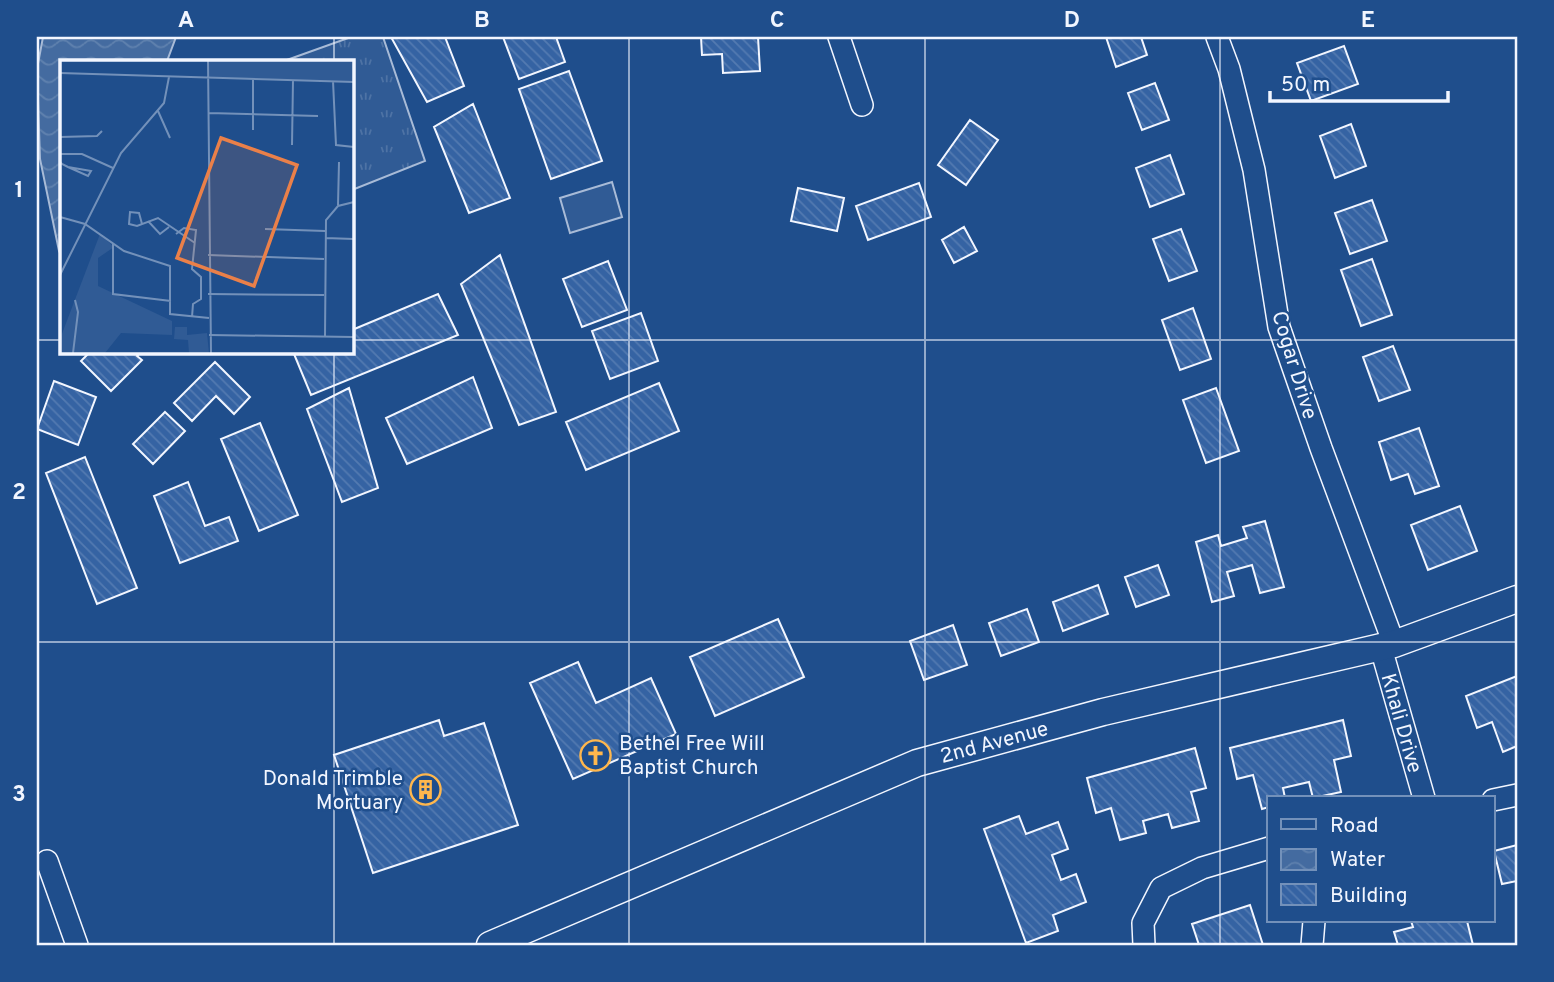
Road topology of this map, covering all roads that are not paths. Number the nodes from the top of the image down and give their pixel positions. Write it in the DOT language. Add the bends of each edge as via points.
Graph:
graph roads {
  1 [pos="839,37"];
  2 [pos="1217,37"];
  3 [pos="862,104"];
  4 [pos="1517,599"];
  5 [pos="1387,646"];
  6 [pos="1517,795"];
  7 [pos="1424,796"];
  8 [pos="1494,800"];
  9 [pos="1267,850"];
  10 [pos="47,862"];
  11 [pos="1314,922"];
  12 [pos="77,945"];
  13 [pos="490,945"];
  14 [pos="1144,945"];
  15 [pos="1312,945"];
  1 -- 3 [label="street"];
  2 -- 5 [label="street, Cogar Drive" via="1255,170 1279,327"];
  4 -- 5 [label="street, 2nd Avenue"];
  5 -- 7 [label="street, Khali Drive"];
  5 -- 13 [label="street, 2nd Avenue" via="1103,712 917,763"];
  6 -- 8 [label="street"];
  9 -- 14 [label="street" via="1202,868 1161,888 1143,923"];
  10 -- 12 [label="street"];
  11 -- 15 [label="street"];
}
